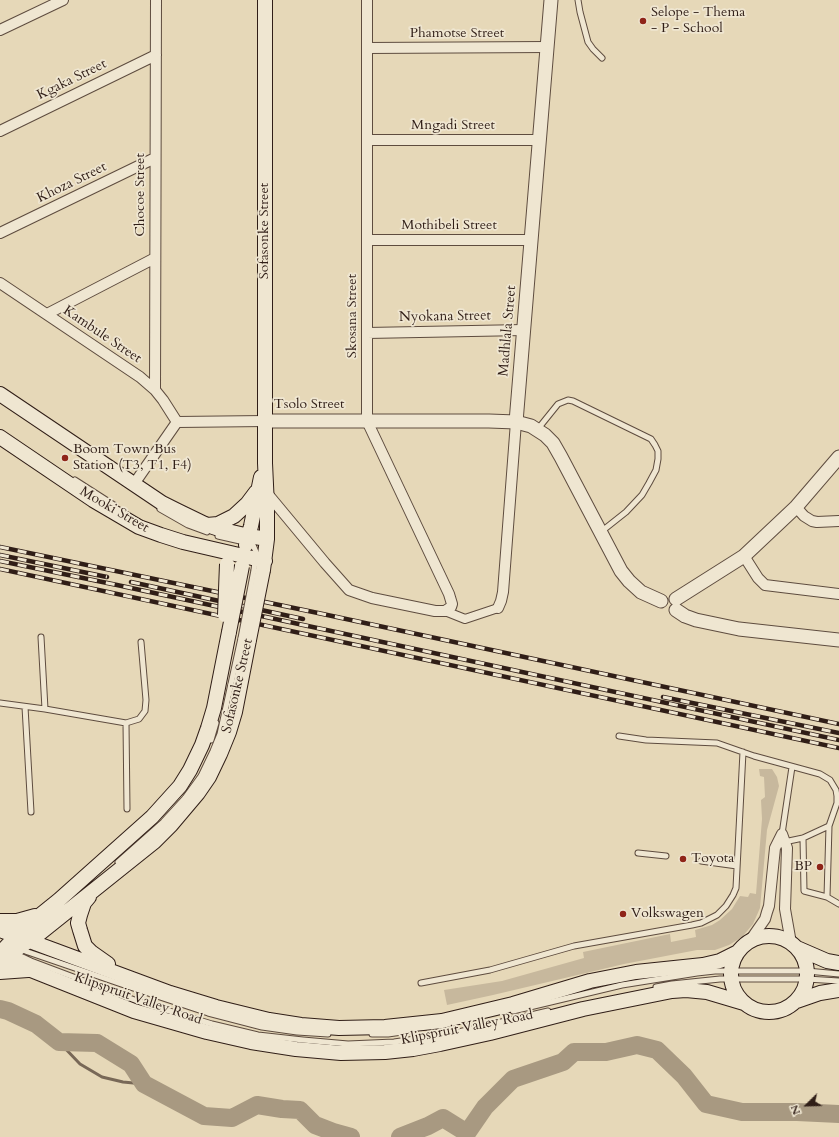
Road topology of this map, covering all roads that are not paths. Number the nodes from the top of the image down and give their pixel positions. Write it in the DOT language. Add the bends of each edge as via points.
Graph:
graph roads {
  1 [pos="63,0"];
  2 [pos="156,0"];
  3 [pos="265,0"];
  4 [pos="367,0"];
  5 [pos="551,0"];
  6 [pos="578,0"];
  7 [pos="0,30"];
  8 [pos="547,47"];
  9 [pos="367,48"];
  10 [pos="156,55"];
  11 [pos="602,58"];
  12 [pos="0,131"];
  13 [pos="367,140"];
  14 [pos="539,140"];
  15 [pos="156,158"];
  16 [pos="0,233"];
  17 [pos="367,240"];
  18 [pos="531,240"];
  19 [pos="155,258"];
  20 [pos="0,282"];
  21 [pos="47,314"];
  22 [pos="524,330"];
  23 [pos="367,333"];
  24 [pos="155,390"];
  25 [pos="0,394"];
  26 [pos="265,421"];
  27 [pos="367,421"];
  28 [pos="177,422"];
  29 [pos="516,422"];
  30 [pos="537,430"];
  31 [pos="0,437"];
  32 [pos="839,457"];
  33 [pos="69,476"];
  34 [pos="134,484"];
  35 [pos="262,491"];
  36 [pos="153,504"];
  37 [pos="796,507"];
  38 [pos="120,508"];
  39 [pos="133,516"];
  40 [pos="139,521"];
  41 [pos="839,521"];
  42 [pos="146,523"];
  43 [pos="207,525"];
  44 [pos="601,532"];
  45 [pos="267,539"];
  46 [pos="744,556"];
  47 [pos="246,557"];
  48 [pos="839,594"];
  49 [pos="676,604"];
  50 [pos="498,608"];
  51 [pos="445,611"];
  52 [pos="236,634"];
  53 [pos="41,637"];
  54 [pos="839,640"];
  55 [pos="141,642"];
  56 [pos="224,687"];
  57 [pos="0,703"];
  58 [pos="25,707"];
  59 [pos="45,709"];
  60 [pos="126,723"];
  61 [pos="619,736"];
  62 [pos="743,752"];
  63 [pos="205,754"];
  64 [pos="198,767"];
  65 [pos="792,767"];
  66 [pos="126,809"];
  67 [pos="31,812"];
  68 [pos="829,826"];
  69 [pos="803,838"];
  70 [pos="782,839"];
  71 [pos="638,853"];
  72 [pos="666,856"];
  73 [pos="701,861"];
  74 [pos="116,864"];
  75 [pos="737,866"];
  76 [pos="99,885"];
  77 [pos="827,897"];
  78 [pos="839,904"];
  79 [pos="47,915"];
  80 [pos="0,921"];
  81 [pos="0,930"];
  82 [pos="749,942"];
  83 [pos="794,946"];
  84 [pos="13,948"];
  85 [pos="738,952"];
  86 [pos="839,963"];
  87 [pos="31,970"];
  88 [pos="0,972"];
  89 [pos="839,974"];
  90 [pos="731,975"];
  91 [pos="807,975"];
  92 [pos="140,981"];
  93 [pos="839,981"];
  94 [pos="421,983"];
  95 [pos="649,989"];
  96 [pos="839,990"];
  97 [pos="797,1001"];
  98 [pos="590,1002"];
  99 [pos="744,1003"];
  100 [pos="576,1005"];
  101 [pos="553,1010"];
  102 [pos="506,1013"];
  103 [pos="418,1030"];
  104 [pos="333,1034"];
  105 [pos="364,1034"];
  1 -- 7 [label="street"];
  2 -- 10 [label="street, Chocoe Street"];
  3 -- 26 [label="main road, Sofasonke Street"];
  4 -- 9 [label="street, Skosana Street"];
  5 -- 8 [label="street, Madhlala Street"];
  6 -- 11 [label="lane" via="588,42"];
  8 -- 9 [label="street, Phamotse Street"];
  8 -- 14 [label="street, Madhlala Street"];
  9 -- 13 [label="street, Skosana Street"];
  10 -- 12 [label="street, Kgaka Street"];
  10 -- 15 [label="street, Chocoe Street"];
  13 -- 14 [label="street, Mngadi Street"];
  13 -- 17 [label="street, Skosana Street"];
  14 -- 18 [label="street, Madhlala Street"];
  15 -- 16 [label="street, Khoza Street"];
  15 -- 19 [label="street, Chocoe Street"];
  17 -- 18 [label="street, Mothibeli Street"];
  17 -- 23 [label="street, Skosana Street"];
  18 -- 22 [label="street, Madhlala Street"];
  19 -- 21 [label="street"];
  19 -- 24 [label="street, Chocoe Street"];
  20 -- 21 [label="street, Kambule Street"];
  21 -- 24 [label="street, Kambule Street"];
  22 -- 23 [label="street, Nyokana Street"];
  22 -- 29 [label="street, Madhlala Street"];
  23 -- 27 [label="street, Skosana Street"];
  24 -- 28 [label="street, Kambule Street"];
  25 -- 34 [label="main road, Mooki Street"];
  26 -- 27 [label="street, Tsolo Street"];
  26 -- 28 [label="street, Tsolo Street"];
  26 -- 35 [label="main road, Sofasonke Street"];
  27 -- 29 [label="street, Tsolo Street"];
  27 -- 51 [label="street, Skosana Street" via="449,594 452,604"];
  28 -- 34 [label="street"];
  29 -- 30 [label="street, Tsolo Street"];
  29 -- 50 [label="street, Madhlala Street" via="503,592"];
  30 -- 44 [label="street, Tsolo Street" via="553,443"];
  30 -- 44 [label="lane" via="555,406 568,400 650,439 656,446 656,470 642,495"];
  31 -- 47 [label="main road, Mooki Street" via="93,500 139,527 161,536"];
  32 -- 37 [label="street"];
  33 -- 38 [label="lane, Mooki Street"];
  34 -- 43 [label="main road, Mooki Street" via="178,512"];
  35 -- 43 [label="main road" via="234,516 218,524"];
  35 -- 45 [label="main road, Sofasonke Street"];
  35 -- 47 [label="main road, Sofasonke Street"];
  35 -- 51 [label="street" via="349,590 386,601"];
  36 -- 47 [label="lane, Mooki Street" via="188,525 215,535"];
  37 -- 41 [label="street" via="812,521"];
  37 -- 46 [label="street"];
  39 -- 40 [label="lane, Mooki Street"];
  42 -- 47 [label="lane, Mooki Street" via="177,536"];
  43 -- 47 [label="main road, Mooki Street"];
  44 -- 49 [label="street, Tsolo Street" via="629,581 641,592 661,602 666,596 672,596"];
  45 -- 47 [label="main road, Mooki Street"];
  45 -- 47 [label="main road, Sofasonke Street"];
  46 -- 48 [label="street" via="765,584"];
  46 -- 49 [label="street"];
  47 -- 52 [label="main road, Sofasonke Street, bridge"];
  47 -- 52 [label="main road, Sofasonke Street, bridge"];
  49 -- 54 [label="street" via="685,616 696,620 739,629"];
  50 -- 51 [label="street, Madhlala Street" via="465,619"];
  52 -- 74 [label="lane" via="220,734 201,776 163,822"];
  52 -- 76 [label="main road, Sofasonke Street" via="235,712 220,754 208,777 198,793 154,842"];
  52 -- 79 [label="main road, Sofasonke Street" via="223,659 214,708 202,745 180,786 152,818 59,900"];
  53 -- 59 [label="lane"];
  55 -- 60 [label="lane" via="146,711 139,718"];
  56 -- 63 [label="lane" via="215,730"];
  57 -- 58 [label="lane"];
  58 -- 59 [label="lane"];
  58 -- 67 [label="lane"];
  59 -- 60 [label="lane"];
  60 -- 66 [label="lane"];
  61 -- 62 [label="lane" via="652,741 717,743"];
  62 -- 65 [label="lane"];
  62 -- 75 [label="lane"];
  64 -- 84 [label="lane" via="181,795 152,826 38,920"];
  65 -- 68 [label="lane" via="820,774 830,780 837,796"];
  65 -- 70 [label="lane"];
  68 -- 69 [label="lane"];
  68 -- 77 [label="lane"];
  69 -- 70 [label="lane"];
  69 -- 77 [label="lane" via="804,891"];
  70 -- 82 [label="street" via="775,848 769,906 765,919"];
  70 -- 83 [label="street" via="787,848 785,909"];
  71 -- 72 [label="lane"];
  73 -- 75 [label="lane"];
  75 -- 94 [label="lane" via="736,888 731,900 723,911 701,923 574,946 494,968"];
  76 -- 84 [label="main road, Sofasonke Street"];
  76 -- 92 [label="main road" via="84,903 78,923 85,946 106,964"];
  77 -- 78 [label="lane"];
  79 -- 80 [label="main road" via="17,921"];
  79 -- 84 [label="main road, Sofasonke Street"];
  81 -- 84 [label="main road, Klipspruit Valley Road"];
  82 -- 83 [label="main road" via="771,936 782,938"];
  82 -- 85 [label="main road"];
  83 -- 86 [label="main road" via="827,961"];
  83 -- 91 [label="main road" via="803,957"];
  84 -- 87 [label="main road, Klipspruit Valley Road"];
  84 -- 92 [label="main road, Klipspruit Valley Road"];
  84 -- 101 [label="lane, Klipspruit Valley Road" via="31,962 140,1002 258,1035 348,1044 394,1042 450,1034"];
  84 -- 104 [label="lane, Klipspruit Valley Road" via="208,1013 262,1027"];
  85 -- 90 [label="main road"];
  85 -- 92 [label="main road, Klipspruit Valley Road" via="720,961 703,965 636,972 590,981 513,1004 442,1021 385,1028 339,1028 269,1020 216,1007"];
  87 -- 88 [label="main road"];
  87 -- 99 [label="main road, Klipspruit Valley Road" via="134,1011 207,1032 289,1048 341,1053 413,1049 584,1009 686,990 707,992"];
  89 -- 91 [label="lane, Klipspruit Valley Road"];
  90 -- 91 [label="lane, Klipspruit Valley Road"];
  90 -- 95 [label="lane, Klipspruit Valley Road"];
  90 -- 99 [label="main road" via="735,992"];
  90 -- 102 [label="lane, Klipspruit Valley Road" via="715,971 629,984"];
  91 -- 93 [label="lane, Klipspruit Valley Road"];
  91 -- 97 [label="main road" via="803,993"];
  96 -- 97 [label="main road"];
  97 -- 99 [label="main road, Klipspruit Valley Road" via="784,1010 768,1013 753,1009"];
  98 -- 100 [label="lane"];
  103 -- 105 [label="lane, Klipspruit Valley Road"];
}
